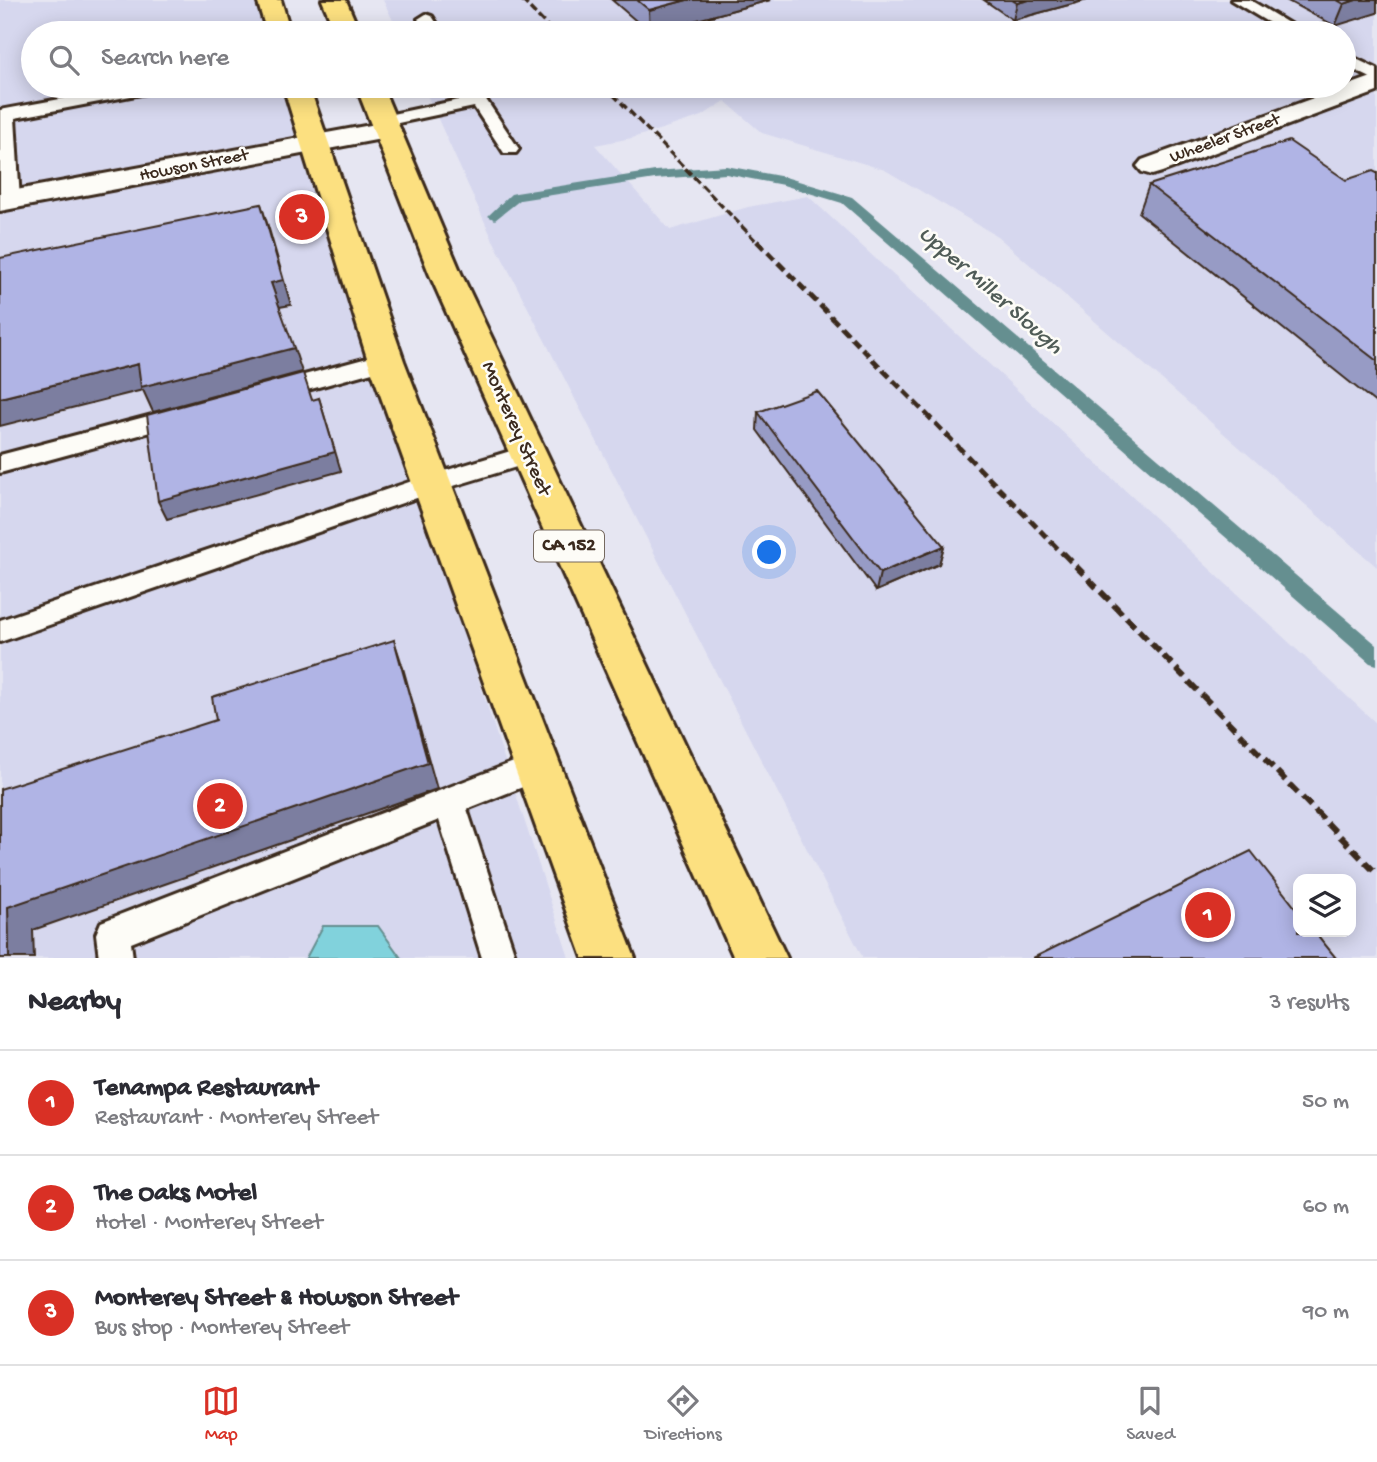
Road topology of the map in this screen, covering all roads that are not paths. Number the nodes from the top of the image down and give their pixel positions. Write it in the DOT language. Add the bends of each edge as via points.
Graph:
graph roads {
  1 [pos="270,0"];
  2 [pos="334,0"];
  3 [pos="1239,0"];
  4 [pos="276,21"];
  5 [pos="343,21"];
  6 [pos="1276,21"];
  7 [pos="1356,65"];
  8 [pos="1377,76"];
  9 [pos="1377,83"];
  10 [pos="1356,91"];
  11 [pos="93,98"];
  12 [pos="300,98"];
  13 [pos="374,98"];
  14 [pos="459,98"];
  15 [pos="476,98"];
  16 [pos="1336,98"];
  17 [pos="385,125"];
  18 [pos="317,143"];
  19 [pos="510,149"];
  20 [pos="1152,166"];
  21 [pos="5,202"];
  22 [pos="386,361"];
  23 [pos="253,397"];
  24 [pos="199,411"];
  25 [pos="527,455"];
  26 [pos="0,464"];
  27 [pos="430,484"];
  28 [pos="0,631"];
  29 [pos="537,767"];
  30 [pos="449,802"];
  31 [pos="116,958"];
  32 [pos="499,958"];
  33 [pos="609,958"];
  34 [pos="761,958"];
  1 -- 4 [label="main road"];
  2 -- 5 [label="main road"];
  3 -- 6 [label="lane"];
  7 -- 8 [label="lane"];
  9 -- 10 [label="street, Wheeler Street"];
  11 -- 21 [label="lane" via="6,114"];
  12 -- 18 [label="main road"];
  13 -- 17 [label="main road, Monterey Street / CA 152"];
  14 -- 17 [label="lane"];
  15 -- 19 [label="lane"];
  16 -- 20 [label="street, Wheeler Street"];
  17 -- 18 [label="street, Howson Street"];
  17 -- 25 [label="main road, Monterey Street / CA 152"];
  18 -- 21 [label="street, Howson Street"];
  18 -- 22 [label="main road"];
  22 -- 23 [label="lane"];
  22 -- 27 [label="main road"];
  24 -- 26 [label="lane"];
  25 -- 27 [label="lane"];
  25 -- 34 [label="main road, Monterey Street / CA 152"];
  27 -- 28 [label="lane"];
  27 -- 29 [label="main road"];
  29 -- 30 [label="lane"];
  29 -- 33 [label="main road"];
  30 -- 31 [label="lane" via="113,934"];
  30 -- 32 [label="lane"];
}
